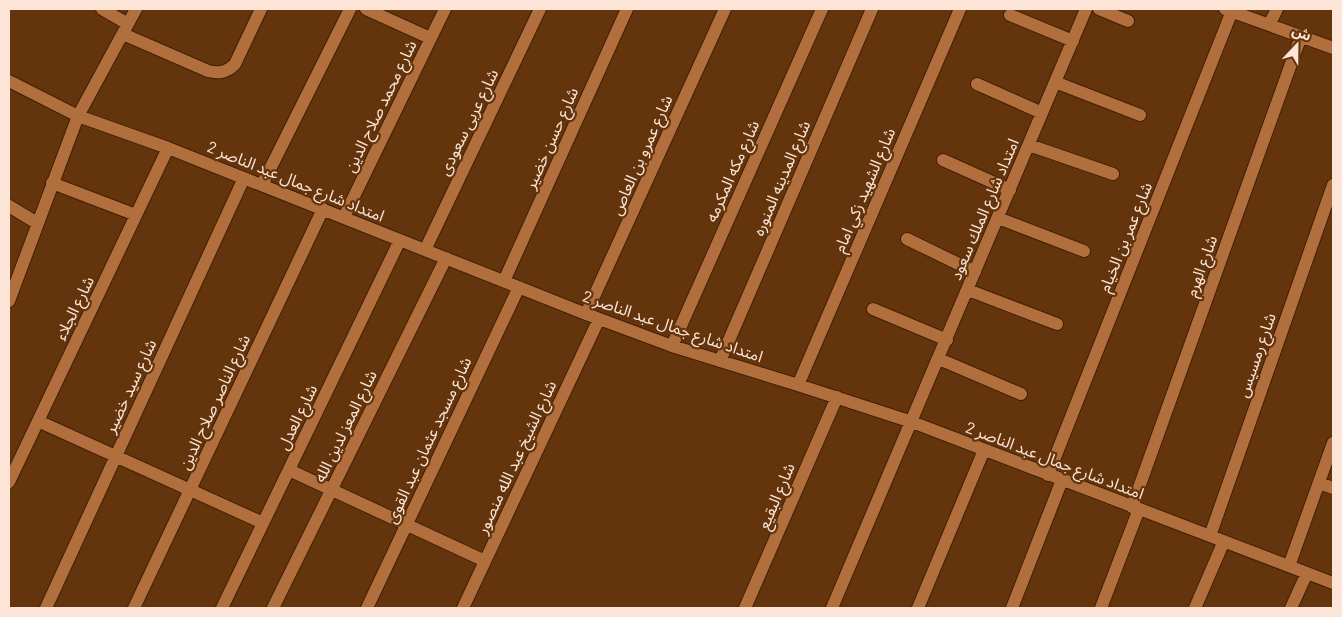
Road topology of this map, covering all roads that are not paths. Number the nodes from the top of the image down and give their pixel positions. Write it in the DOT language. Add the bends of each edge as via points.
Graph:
graph roads {
  1 [pos="102,9"];
  2 [pos="136,9"];
  3 [pos="261,9"];
  4 [pos="350,9"];
  5 [pos="366,9"];
  6 [pos="445,9"];
  7 [pos="540,9"];
  8 [pos="627,9"];
  9 [pos="725,9"];
  10 [pos="822,9"];
  11 [pos="872,9"];
  12 [pos="960,9"];
  13 [pos="1086,9"];
  14 [pos="1099,9"];
  15 [pos="1277,9"];
  16 [pos="1229,10"];
  17 [pos="1010,14"];
  18 [pos="1128,21"];
  19 [pos="1269,25"];
  20 [pos="125,29"];
  21 [pos="1301,36"];
  22 [pos="430,38"];
  23 [pos="1072,40"];
  24 [pos="1332,45"];
  25 [pos="9,81"];
  26 [pos="1055,82"];
  27 [pos="977,84"];
  28 [pos="1042,113"];
  29 [pos="1140,115"];
  30 [pos="78,116"];
  31 [pos="1029,145"];
  32 [pos="168,148"];
  33 [pos="943,160"];
  34 [pos="1113,174"];
  35 [pos="244,178"];
  36 [pos="52,183"];
  37 [pos="262,185"];
  38 [pos="1333,185"];
  39 [pos="1010,190"];
  40 [pos="9,206"];
  41 [pos="323,209"];
  42 [pos="136,215"];
  43 [pos="344,218"];
  44 [pos="998,218"];
  45 [pos="37,223"];
  46 [pos="907,239"];
  47 [pos="400,240"];
  48 [pos="425,250"];
  49 [pos="1084,251"];
  50 [pos="446,258"];
  51 [pos="975,272"];
  52 [pos="504,281"];
  53 [pos="518,287"];
  54 [pos="968,290"];
  55 [pos="9,301"];
  56 [pos="874,309"];
  57 [pos="586,314"];
  58 [pos="599,319"];
  59 [pos="1057,324"];
  60 [pos="947,340"];
  61 [pos="672,346"];
  62 [pos="939,359"];
  63 [pos="720,361"];
  64 [pos="798,385"];
  65 [pos="1021,394"];
  66 [pos="837,398"];
  67 [pos="38,421"];
  68 [pos="912,422"];
  69 [pos="1333,443"];
  70 [pos="984,450"];
  71 [pos="116,456"];
  72 [pos="289,470"];
  73 [pos="1048,474"];
  74 [pos="1062,480"];
  75 [pos="9,482"];
  76 [pos="1319,483"];
  77 [pos="1333,488"];
  78 [pos="190,490"];
  79 [pos="332,490"];
  80 [pos="1136,508"];
  81 [pos="263,523"];
  82 [pos="406,524"];
  83 [pos="1210,536"];
  84 [pos="1224,541"];
  85 [pos="485,561"];
  86 [pos="1289,566"];
  87 [pos="1307,573"];
  88 [pos="1333,583"];
  89 [pos="46,608"];
  90 [pos="134,608"];
  91 [pos="222,608"];
  92 [pos="273,608"];
  93 [pos="367,608"];
  94 [pos="463,608"];
  95 [pos="745,608"];
  96 [pos="832,608"];
  97 [pos="918,608"];
  98 [pos="1012,608"];
  99 [pos="1101,608"];
  100 [pos="1195,608"];
  101 [pos="1291,608"];
  1 -- 20 [label="street"];
  2 -- 20 [label="street"];
  3 -- 20 [label="street" via="235,64 223,72 208,71"];
  4 -- 37 [label="street"];
  5 -- 22 [label="street"];
  6 -- 22 [label="street, شارع محمد صلاح الدين"];
  7 -- 48 [label="street, شارع عربى سعودى"];
  8 -- 52 [label="street, شارع حسن خضير"];
  9 -- 57 [label="street, شارع عمرو بن العاص"];
  10 -- 61 [label="street, شارع مكه المكرمه"];
  11 -- 63 [label="street, شارع المدينه المنوره"];
  12 -- 64 [label="street, شارع الشهيد زكي امام"];
  13 -- 23 [label="street, امتداد شارع الملك سعود"];
  14 -- 18 [label="street"];
  15 -- 19 [label="street"];
  16 -- 19 [label="street"];
  16 -- 73 [label="street, شارع عمر بن الخيام"];
  17 -- 23 [label="street"];
  19 -- 21 [label="street"];
  20 -- 30 [label="street"];
  21 -- 24 [label="street"];
  21 -- 80 [label="street, شارع الهرم"];
  22 -- 43 [label="street, شارع محمد صلاح الدين"];
  23 -- 26 [label="street, امتداد شارع الملك سعود"];
  25 -- 30 [label="street, امتداد شارع جمال عبد الناصر 2"];
  26 -- 28 [label="street, امتداد شارع الملك سعود"];
  26 -- 29 [label="street"];
  27 -- 28 [label="street"];
  28 -- 31 [label="street, امتداد شارع الملك سعود"];
  30 -- 32 [label="street, امتداد شارع جمال عبد الناصر 2"];
  30 -- 36 [label="street"];
  31 -- 34 [label="street"];
  31 -- 39 [label="street, امتداد شارع الملك سعود"];
  32 -- 35 [label="street, امتداد شارع جمال عبد الناصر 2"];
  32 -- 42 [label="street, شارع الجلاء"];
  33 -- 39 [label="street"];
  35 -- 37 [label="street, امتداد شارع جمال عبد الناصر 2"];
  35 -- 71 [label="street, شارع سيد خضير"];
  36 -- 42 [label="street"];
  36 -- 45 [label="street"];
  37 -- 41 [label="street, امتداد شارع جمال عبد الناصر 2"];
  38 -- 83 [label="street, شارع رمسيس"];
  39 -- 44 [label="street, امتداد شارع الملك سعود"];
  40 -- 45 [label="street"];
  41 -- 43 [label="street, امتداد شارع جمال عبد الناصر 2"];
  41 -- 78 [label="street, شارع الناصر صلاح الدين"];
  42 -- 67 [label="street, شارع الجلاء"];
  43 -- 47 [label="street, امتداد شارع جمال عبد الناصر 2"];
  44 -- 49 [label="street"];
  44 -- 51 [label="street, امتداد شارع الملك سعود"];
  45 -- 55 [label="street"];
  46 -- 51 [label="street"];
  47 -- 48 [label="street, امتداد شارع جمال عبد الناصر 2"];
  47 -- 72 [label="street, شارع العدل"];
  48 -- 50 [label="street, امتداد شارع جمال عبد الناصر 2"];
  50 -- 52 [label="street, امتداد شارع جمال عبد الناصر 2"];
  50 -- 79 [label="street, شارع المعز لدين الله"];
  51 -- 54 [label="street, امتداد شارع الملك سعود"];
  52 -- 53 [label="street, امتداد شارع جمال عبد الناصر 2"];
  53 -- 57 [label="street, امتداد شارع جمال عبد الناصر 2"];
  53 -- 82 [label="street, شارع مسجد عثمان عبد القوى"];
  54 -- 59 [label="street"];
  54 -- 60 [label="street, امتداد شارع الملك سعود"];
  56 -- 60 [label="street"];
  57 -- 58 [label="street, امتداد شارع جمال عبد الناصر 2"];
  58 -- 61 [label="street, امتداد شارع جمال عبد الناصر 2"];
  58 -- 85 [label="street, شارع الشيخ عبد الله منصور"];
  60 -- 62 [label="street, امتداد شارع الملك سعود"];
  61 -- 63 [label="street, امتداد شارع جمال عبد الناصر 2"];
  62 -- 65 [label="street"];
  62 -- 68 [label="street, امتداد شارع الملك سعود"];
  63 -- 64 [label="street, امتداد شارع جمال عبد الناصر 2"];
  64 -- 66 [label="street, امتداد شارع جمال عبد الناصر 2"];
  66 -- 68 [label="street, امتداد شارع جمال عبد الناصر 2"];
  66 -- 95 [label="street, شارع البقيع"];
  67 -- 71 [label="street"];
  67 -- 75 [label="street, شارع الجلاء"];
  68 -- 70 [label="street, امتداد شارع جمال عبد الناصر 2"];
  68 -- 96 [label="street, امتداد شارع الملك سعود"];
  69 -- 76 [label="street"];
  70 -- 73 [label="street, امتداد شارع جمال عبد الناصر 2"];
  70 -- 97 [label="street"];
  71 -- 78 [label="street"];
  71 -- 89 [label="street, شارع سيد خضير"];
  72 -- 79 [label="street"];
  72 -- 81 [label="street, شارع العدل"];
  73 -- 74 [label="street, امتداد شارع جمال عبد الناصر 2"];
  74 -- 80 [label="street, امتداد شارع جمال عبد الناصر 2"];
  74 -- 98 [label="street"];
  76 -- 77 [label="street"];
  76 -- 86 [label="street"];
  78 -- 81 [label="street"];
  78 -- 90 [label="street, شارع الناصر صلاح الدين"];
  79 -- 82 [label="street"];
  79 -- 92 [label="street, شارع المعز لدين الله"];
  80 -- 83 [label="street, امتداد شارع جمال عبد الناصر 2"];
  80 -- 99 [label="street, شارع الهرم"];
  81 -- 91 [label="street, شارع العدل"];
  82 -- 85 [label="street"];
  82 -- 93 [label="street, شارع مسجد عثمان عبد القوى"];
  83 -- 84 [label="street, امتداد شارع جمال عبد الناصر 2"];
  84 -- 86 [label="street, امتداد شارع جمال عبد الناصر 2"];
  84 -- 100 [label="street"];
  85 -- 94 [label="street, شارع الشيخ عبد الله منصور"];
  86 -- 87 [label="street, امتداد شارع جمال عبد الناصر 2"];
  87 -- 88 [label="street, امتداد شارع جمال عبد الناصر 2"];
  87 -- 101 [label="street"];
}
